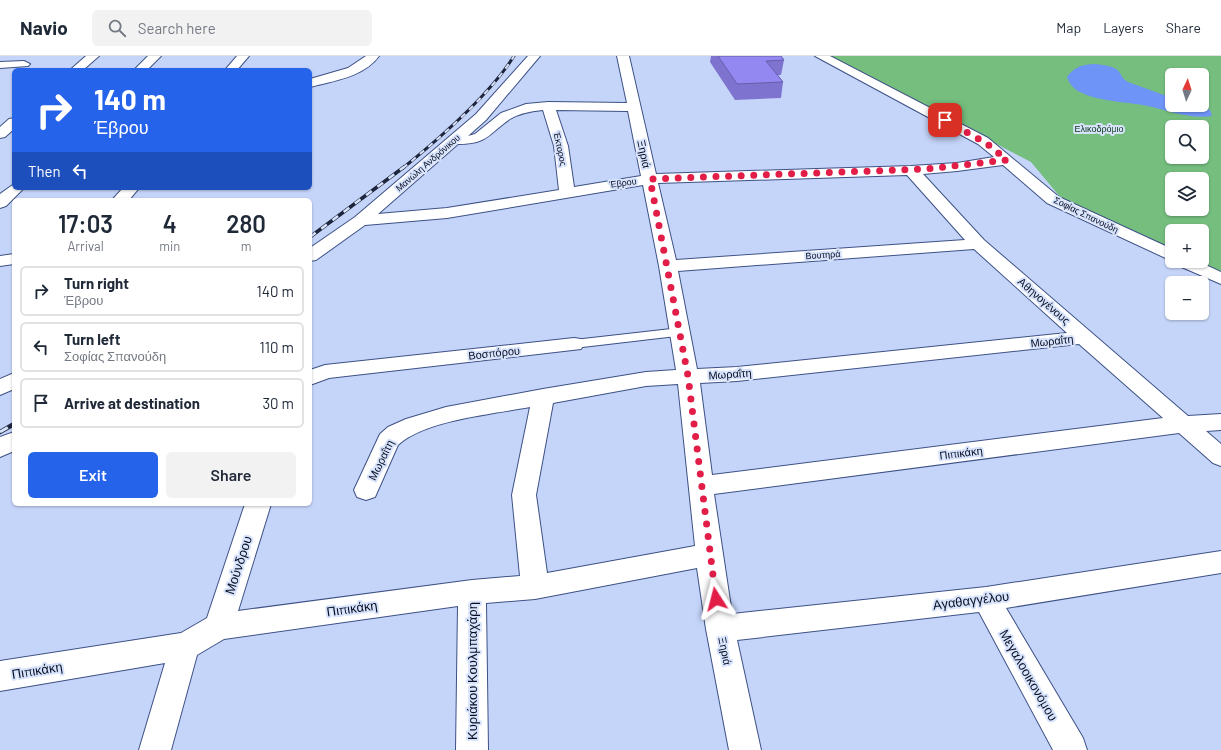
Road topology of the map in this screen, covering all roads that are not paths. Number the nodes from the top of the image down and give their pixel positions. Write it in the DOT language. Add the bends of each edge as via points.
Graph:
graph roads {
  1 [pos="93,56"];
  2 [pos="155,56"];
  3 [pos="243,56"];
  4 [pos="374,56"];
  5 [pos="534,56"];
  6 [pos="623,56"];
  7 [pos="821,56"];
  8 [pos="0,64"];
  9 [pos="24,64"];
  10 [pos="78,68"];
  11 [pos="142,68"];
  12 [pos="233,68"];
  13 [pos="312,82"];
  14 [pos="548,106"];
  15 [pos="634,107"];
  16 [pos="12,114"];
  17 [pos="0,115"];
  18 [pos="12,124"];
  19 [pos="0,134"];
  20 [pos="453,140"];
  21 [pos="1007,160"];
  22 [pos="911,170"];
  23 [pos="650,179"];
  24 [pos="14,190"];
  25 [pos="129,190"];
  26 [pos="567,192"];
  27 [pos="122,198"];
  28 [pos="0,203"];
  29 [pos="361,220"];
  30 [pos="978,244"];
  31 [pos="1165,253"];
  32 [pos="312,255"];
  33 [pos="12,259"];
  34 [pos="0,261"];
  35 [pos="668,266"];
  36 [pos="1198,268"];
  37 [pos="1221,279"];
  38 [pos="680,332"];
  39 [pos="1085,337"];
  40 [pos="574,344"];
  41 [pos="688,376"];
  42 [pos="312,377"];
  43 [pos="12,381"];
  44 [pos="0,388"];
  45 [pos="543,396"];
  46 [pos="1221,422"];
  47 [pos="1183,424"];
  48 [pos="12,441"];
  49 [pos="0,448"];
  50 [pos="1221,457"];
  51 [pos="702,486"];
  52 [pos="366,490"];
  53 [pos="257,506"];
  54 [pos="709,555"];
  55 [pos="1221,562"];
  56 [pos="535,588"];
  57 [pos="472,592"];
  58 [pos="986,599"];
  59 [pos="218,627"];
  60 [pos="720,629"];
  61 [pos="185,646"];
  62 [pos="0,676"];
  63 [pos="155,750"];
  64 [pos="472,750"];
  65 [pos="745,750"];
  66 [pos="1071,750"];
  1 -- 10 [label="street"];
  2 -- 11 [label="street"];
  3 -- 12 [label="street"];
  4 -- 13 [label="street" via="358,68"];
  5 -- 20 [label="street, Μανώλη Ανδρόνικου" via="481,117"];
  6 -- 15 [label="street, Ξηριά"];
  7 -- 21 [label="street, Σοφίας Σπανούδη" via="979,138"];
  8 -- 9 [label="street"];
  14 -- 15 [label="street"];
  14 -- 20 [label="street" via="512,113 472,140"];
  14 -- 26 [label="street, Έκτορος" via="561,146"];
  15 -- 23 [label="street, Ξηριά"];
  16 -- 17 [label="street"];
  18 -- 19 [label="street"];
  20 -- 29 [label="street, Μανώλη Ανδρόνικου"];
  21 -- 22 [label="street, Έβρου"];
  21 -- 31 [label="street, Σοφίας Σπανούδη" via="1053,200"];
  22 -- 23 [label="street, Έβρου"];
  22 -- 30 [label="street, Αθηνογένους"];
  23 -- 26 [label="street, Έβρου"];
  23 -- 35 [label="street, Ξηριά"];
  24 -- 28 [label="street"];
  25 -- 27 [label="street"];
  26 -- 29 [label="street, Έβρου" via="446,213"];
  29 -- 32 [label="street, Μανώλη Ανδρόνικου"];
  30 -- 35 [label="street, Βουτηρά"];
  30 -- 39 [label="street, Αθηνογένους"];
  33 -- 34 [label="street"];
  35 -- 38 [label="street, Ξηριά"];
  36 -- 37 [label="street"];
  38 -- 40 [label="lane, Βοσπόρου"];
  38 -- 41 [label="street, Ξηριά"];
  39 -- 41 [label="street, Μωραΐτη" via="737,374"];
  39 -- 47 [label="street, Αθηνογένους"];
  40 -- 42 [label="street, Βοσπόρου" via="346,369 325,372"];
  41 -- 45 [label="street, Μωραΐτη" via="646,379"];
  41 -- 51 [label="street, Ξηριά"];
  43 -- 44 [label="street"];
  45 -- 52 [label="street, Μωραΐτη" via="446,415 396,433 388,440"];
  45 -- 56 [label="street" via="524,495"];
  46 -- 47 [label="street, Πιπικάκη"];
  47 -- 50 [label="street, Αθηνογένους"];
  47 -- 51 [label="street, Πιπικάκη"];
  48 -- 49 [label="street"];
  51 -- 54 [label="street, Ξηριά"];
  53 -- 59 [label="street, Μούνδρου"];
  54 -- 56 [label="street, Πιπικάκη"];
  54 -- 60 [label="street, Ξηριά"];
  55 -- 58 [label="street, Αγαθαγγέλου"];
  56 -- 57 [label="street, Πιπικάκη"];
  57 -- 59 [label="street, Πιπικάκη"];
  57 -- 64 [label="street, Κυριάκου Κουλμπαχάρη"];
  58 -- 60 [label="street, Αγαθαγγέλου"];
  58 -- 66 [label="street, Μεγαλοοικονόμου"];
  59 -- 61 [label="street, Πιπικάκη"];
  60 -- 65 [label="street, Ξηριά"];
  61 -- 62 [label="street, Πιπικάκη"];
  61 -- 63 [label="street"];
}
